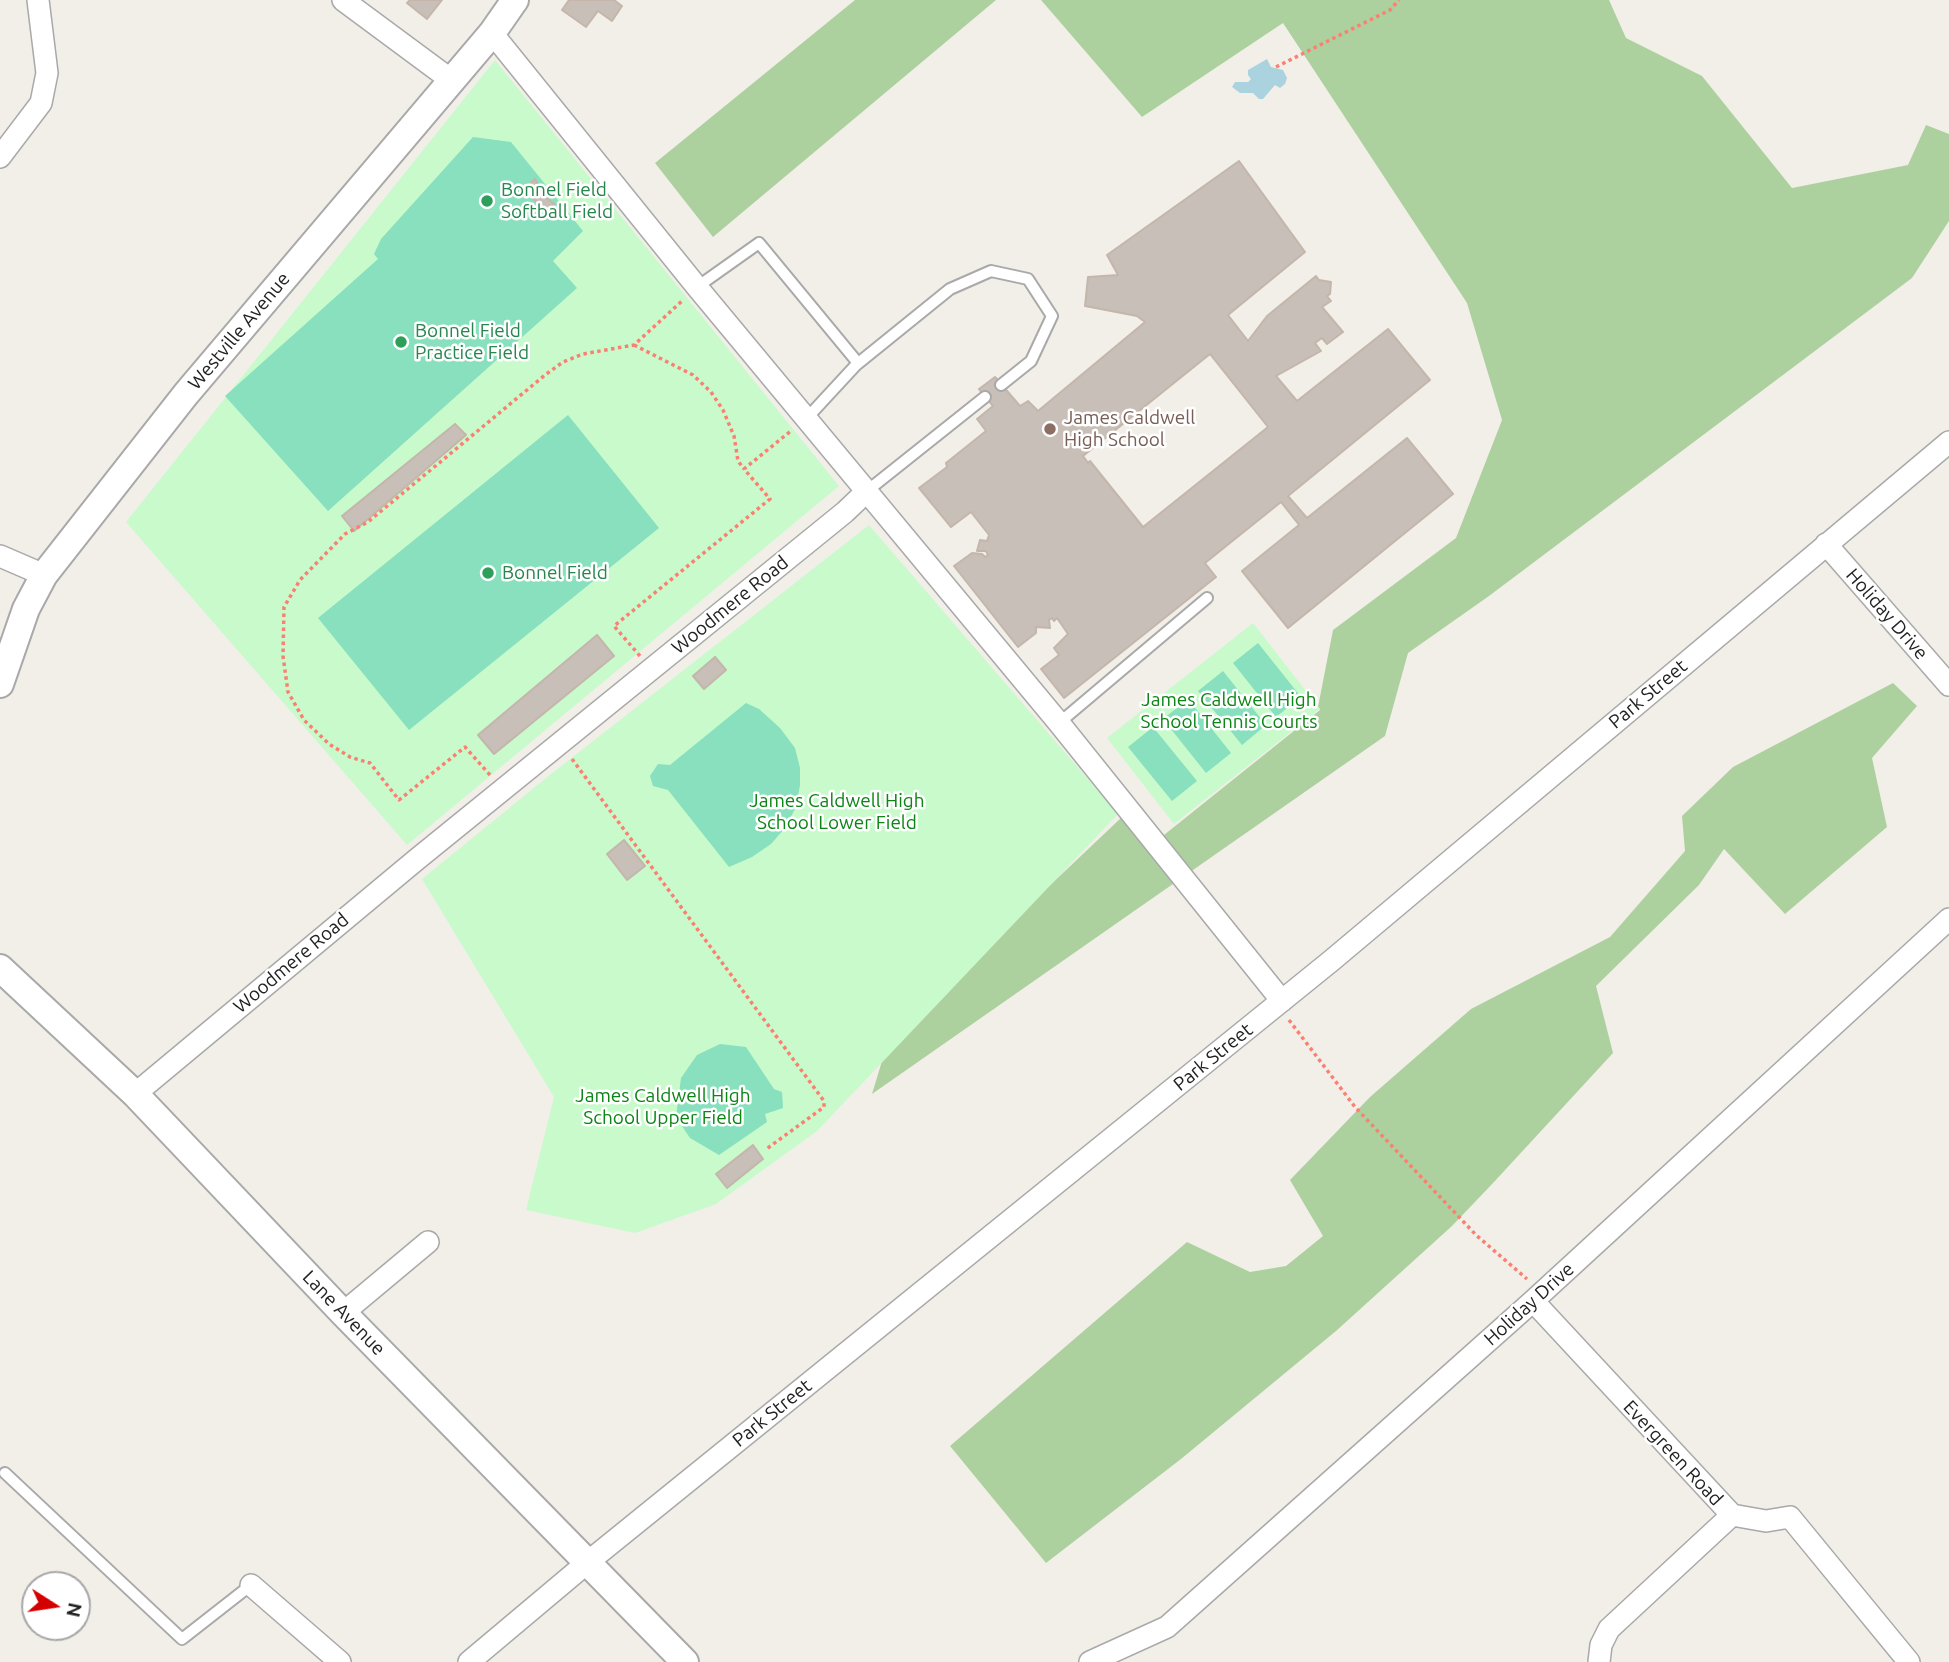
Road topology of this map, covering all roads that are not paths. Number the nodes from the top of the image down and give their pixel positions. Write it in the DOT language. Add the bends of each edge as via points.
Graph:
graph roads {
  1 [pos="38,0"];
  2 [pos="343,0"];
  3 [pos="515,0"];
  4 [pos="492,33"];
  5 [pos="451,80"];
  6 [pos="0,157"];
  7 [pos="697,287"];
  8 [pos="858,363"];
  9 [pos="1001,384"];
  10 [pos="985,397"];
  11 [pos="807,418"];
  12 [pos="1949,442"];
  13 [pos="867,491"];
  14 [pos="1826,544"];
  15 [pos="0,556"];
  16 [pos="44,575"];
  17 [pos="1207,598"];
  18 [pos="0,684"];
  19 [pos="1949,685"];
  20 [pos="1059,723"];
  21 [pos="1949,919"];
  22 [pos="0,968"];
  23 [pos="1282,1000"];
  24 [pos="135,1094"];
  25 [pos="428,1241"];
  26 [pos="1533,1301"];
  27 [pos="343,1313"];
  28 [pos="5,1473"];
  29 [pos="1732,1515"];
  30 [pos="588,1562"];
  31 [pos="251,1585"];
  32 [pos="340,1662"];
  33 [pos="469,1662"];
  34 [pos="685,1662"];
  35 [pos="1090,1662"];
  36 [pos="1600,1662"];
  37 [pos="1909,1662"];
  1 -- 6 [label="street" via="47,73 41,103"];
  2 -- 5 [label="street"];
  3 -- 4 [label="street, Westville Avenue"];
  4 -- 5 [label="street, Westville Avenue"];
  4 -- 7 [label="street"];
  5 -- 16 [label="street, Westville Avenue" via="186,394"];
  7 -- 8 [label="lane" via="759,243"];
  7 -- 11 [label="street"];
  8 -- 9 [label="lane" via="950,289 991,271 1028,279 1052,316 1031,361"];
  8 -- 11 [label="lane"];
  10 -- 13 [label="lane"];
  11 -- 13 [label="street"];
  12 -- 14 [label="street, Park Street"];
  13 -- 20 [label="street"];
  13 -- 24 [label="street, Woodmere Road"];
  14 -- 19 [label="street, Holiday Drive"];
  14 -- 23 [label="street, Park Street"];
  15 -- 16 [label="street"];
  16 -- 18 [label="street, Westville Avenue" via="26,609"];
  17 -- 20 [label="lane"];
  20 -- 23 [label="street"];
  21 -- 26 [label="street, Holiday Drive"];
  22 -- 24 [label="street, Lane Avenue"];
  23 -- 30 [label="street, Park Street"];
  24 -- 27 [label="street, Lane Avenue"];
  25 -- 27 [label="street"];
  26 -- 29 [label="street, Evergreen Road"];
  26 -- 35 [label="street, Holiday Drive" via="1167,1627"];
  27 -- 30 [label="street, Lane Avenue"];
  28 -- 31 [label="lane" via="182,1639"];
  29 -- 36 [label="street" via="1609,1629 1601,1645"];
  29 -- 37 [label="street, Evergreen Road" via="1766,1521 1790,1517"];
  30 -- 33 [label="street, Park Street"];
  30 -- 34 [label="street, Lane Avenue"];
  31 -- 32 [label="street"];
}
